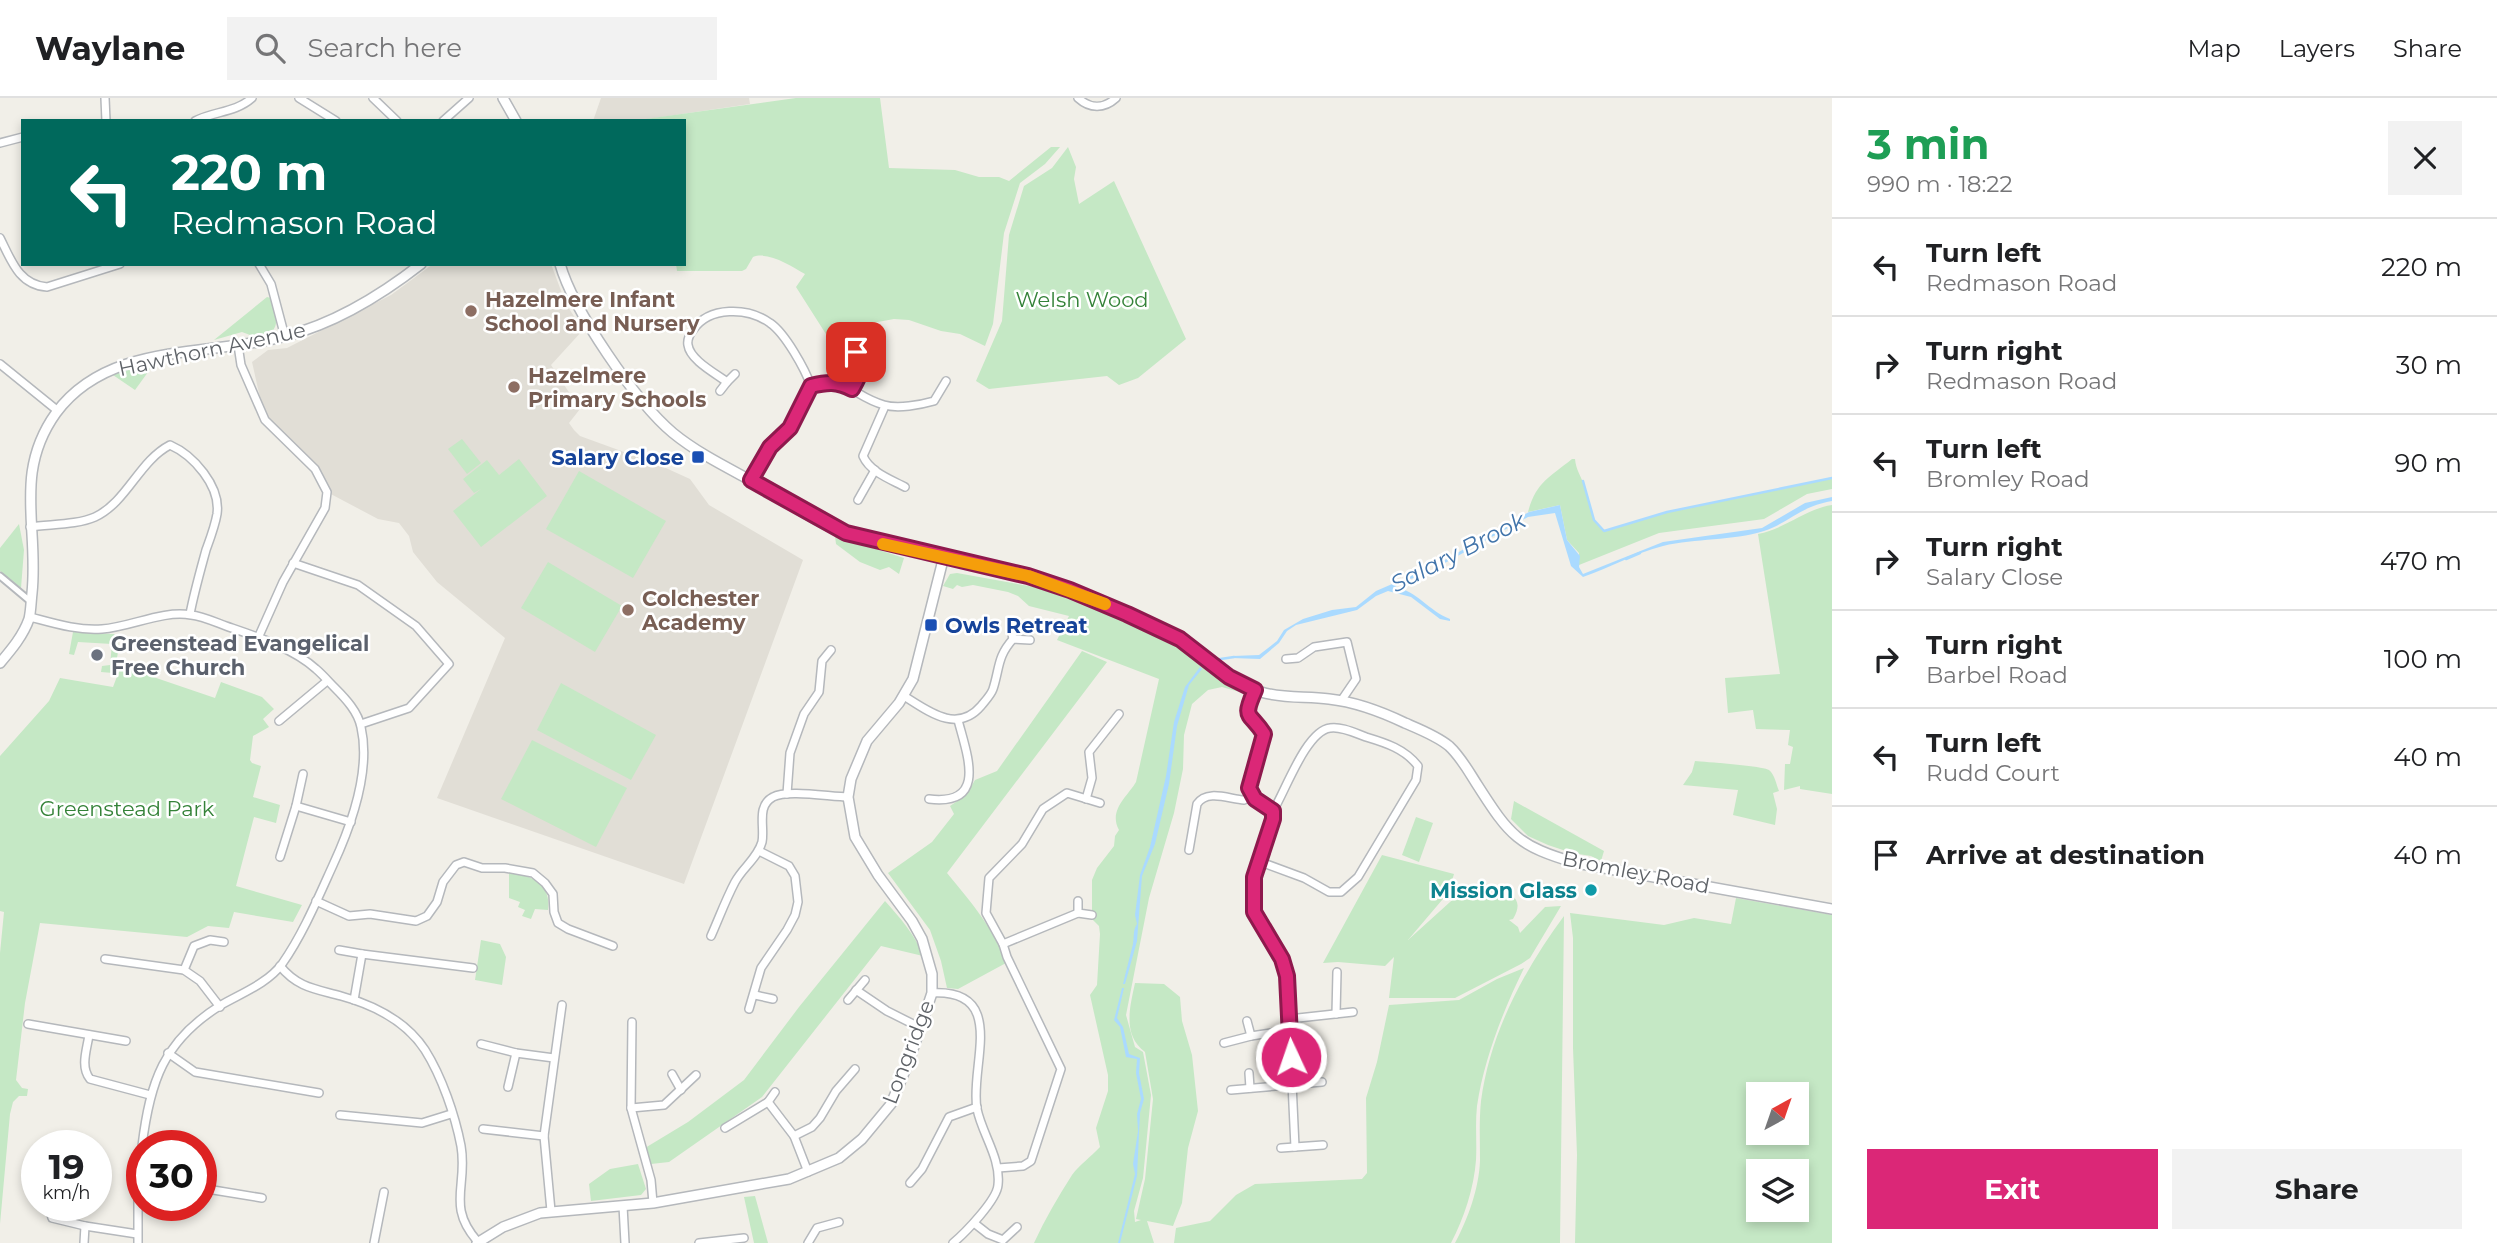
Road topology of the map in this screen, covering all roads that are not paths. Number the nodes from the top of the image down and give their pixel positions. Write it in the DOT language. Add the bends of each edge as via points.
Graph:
graph roads {
  1 [pos="105,98"];
  2 [pos="252,98"];
  3 [pos="299,98"];
  4 [pos="373,98"];
  5 [pos="468,98"];
  6 [pos="503,98"];
  7 [pos="1078,98"];
  8 [pos="1116,98"];
  9 [pos="106,119"];
  10 [pos="199,119"];
  11 [pos="333,119"];
  12 [pos="395,119"];
  13 [pos="445,119"];
  14 [pos="515,119"];
  15 [pos="21,138"];
  16 [pos="0,143"];
  17 [pos="0,238"];
  18 [pos="114,266"];
  19 [pos="260,266"];
  20 [pos="418,266"];
  21 [pos="561,266"];
  22 [pos="285,337"];
  23 [pos="237,345"];
  24 [pos="856,352"];
  25 [pos="0,364"];
  26 [pos="734,374"];
  27 [pos="946,381"];
  28 [pos="727,382"];
  29 [pos="811,386"];
  30 [pos="852,389"];
  31 [pos="720,391"];
  32 [pos="885,406"];
  33 [pos="58,411"];
  34 [pos="875,470"];
  35 [pos="751,480"];
  36 [pos="905,487"];
  37 [pos="858,500"];
  38 [pos="30,527"];
  39 [pos="944,556"];
  40 [pos="293,563"];
  41 [pos="0,576"];
  42 [pos="31,601"];
  43 [pos="190,614"];
  44 [pos="30,617"];
  45 [pos="1011,629"];
  46 [pos="258,638"];
  47 [pos="1013,639"];
  48 [pos="1030,640"];
  49 [pos="831,650"];
  50 [pos="1286,659"];
  51 [pos="0,663"];
  52 [pos="327,681"];
  53 [pos="1255,690"];
  54 [pos="904,696"];
  55 [pos="1341,701"];
  56 [pos="1119,714"];
  57 [pos="958,720"];
  58 [pos="279,721"];
  59 [pos="361,724"];
  60 [pos="303,774"];
  61 [pos="787,794"];
  62 [pos="1252,794"];
  63 [pos="848,797"];
  64 [pos="929,799"];
  65 [pos="1086,799"];
  66 [pos="1100,803"];
  67 [pos="296,806"];
  68 [pos="1273,811"];
  69 [pos="351,822"];
  70 [pos="1189,850"];
  71 [pos="758,851"];
  72 [pos="280,857"];
  73 [pos="1258,862"];
  74 [pos="316,901"];
  75 [pos="1078,901"];
  76 [pos="1832,909"];
  77 [pos="1078,913"];
  78 [pos="1092,915"];
  79 [pos="711,936"];
  80 [pos="223,942"];
  81 [pos="1003,944"];
  82 [pos="613,946"];
  83 [pos="339,950"];
  84 [pos="362,954"];
  85 [pos="105,958"];
  86 [pos="280,966"];
  87 [pos="472,968"];
  88 [pos="184,971"];
  89 [pos="1337,972"];
  90 [pos="864,979"];
  91 [pos="856,990"];
  92 [pos="932,993"];
  93 [pos="755,995"];
  94 [pos="773,999"];
  95 [pos="354,1000"];
  96 [pos="848,1000"];
  97 [pos="562,1004"];
  98 [pos="219,1007"];
  99 [pos="749,1009"];
  100 [pos="1353,1012"];
  101 [pos="1336,1014"];
  102 [pos="1289,1019"];
  103 [pos="1247,1021"];
  104 [pos="632,1022"];
  105 [pos="28,1024"];
  106 [pos="919,1027"];
  107 [pos="1290,1031"];
  108 [pos="89,1035"];
  109 [pos="1251,1036"];
  110 [pos="126,1041"];
  111 [pos="1224,1042"];
  112 [pos="481,1044"];
  113 [pos="168,1053"];
  114 [pos="516,1053"];
  115 [pos="554,1058"];
  116 [pos="855,1069"];
  117 [pos="1248,1073"];
  118 [pos="672,1074"];
  119 [pos="696,1075"];
  120 [pos="1322,1082"];
  121 [pos="1292,1084"];
  122 [pos="509,1087"];
  123 [pos="1250,1088"];
  124 [pos="681,1090"];
  125 [pos="1231,1090"];
  126 [pos="775,1092"];
  127 [pos="319,1093"];
  128 [pos="150,1095"];
  129 [pos="768,1102"];
  130 [pos="977,1107"];
  131 [pos="631,1108"];
  132 [pos="451,1114"];
  133 [pos="340,1115"];
  134 [pos="725,1128"];
  135 [pos="483,1129"];
  136 [pos="145,1130"];
  137 [pos="544,1136"];
  138 [pos="794,1136"];
  139 [pos="1323,1145"];
  140 [pos="1295,1147"];
  141 [pos="1281,1148"];
  142 [pos="998,1168"];
  143 [pos="808,1172"];
  144 [pos="910,1183"];
  145 [pos="217,1191"];
  146 [pos="384,1192"];
  147 [pos="262,1198"];
  148 [pos="653,1203"];
  149 [pos="623,1206"];
  150 [pos="551,1211"];
  151 [pos="64,1221"];
  152 [pos="139,1221"];
  153 [pos="839,1222"];
  154 [pos="974,1223"];
  155 [pos="85,1226"];
  156 [pos="1017,1227"];
  157 [pos="138,1234"];
  158 [pos="744,1238"];
  159 [pos="83,1243"];
  160 [pos="138,1243"];
  161 [pos="374,1243"];
  162 [pos="478,1243"];
  163 [pos="625,1243"];
  164 [pos="699,1243"];
  165 [pos="808,1243"];
  166 [pos="953,1243"];
  1 -- 9 [label="street"];
  2 -- 10 [label="street" via="236,110"];
  3 -- 11 [label="street"];
  4 -- 12 [label="street"];
  5 -- 13 [label="street"];
  6 -- 14 [label="street"];
  7 -- 8 [label="street" via="1097,107"];
  15 -- 16 [label="street"];
  17 -- 18 [label="street" via="19,275 38,286"];
  19 -- 22 [label="street" via="271,284"];
  20 -- 22 [label="street, Hawthorn Avenue" via="382,294"];
  21 -- 35 [label="street, Bromley Road" via="574,299 615,364 661,422 679,438"];
  22 -- 23 [label="street, Hawthorn Avenue"];
  23 -- 33 [label="street, Hawthorn Avenue" via="124,364 85,384"];
  23 -- 40 [label="street" via="265,421 315,470 327,492 325,508"];
  24 -- 30 [label="street" via="862,369"];
  25 -- 33 [label="street"];
  26 -- 28 [label="street"];
  27 -- 32 [label="street" via="934,401"];
  28 -- 29 [label="street" via="693,355 688,345 689,336 713,313 754,314 773,324"];
  28 -- 31 [label="street"];
  29 -- 30 [label="street" via="841,383"];
  29 -- 35 [label="street" via="790,428 770,447"];
  30 -- 32 [label="street"];
  32 -- 34 [label="street" via="863,456"];
  33 -- 38 [label="street, Hawthorn Avenue" via="33,462"];
  34 -- 36 [label="street"];
  34 -- 37 [label="street"];
  35 -- 39 [label="street, Bromley Road" via="846,533"];
  38 -- 42 [label="street, Hawthorn Avenue"];
  38 -- 43 [label="street" via="95,517 113,504 157,452 170,445 181,450 212,485 218,511"];
  39 -- 53 [label="street, Bromley Road" via="1028,576 1127,614 1180,639 1229,677"];
  39 -- 54 [label="street, Longridge" via="917,667"];
  40 -- 46 [label="street"];
  40 -- 59 [label="street" via="358,585 416,626 449,664 409,708"];
  41 -- 42 [label="street"];
  42 -- 44 [label="street, Hawthorn Avenue"];
  43 -- 44 [label="street" via="93,629"];
  43 -- 46 [label="street"];
  44 -- 51 [label="street, Hawthorn Avenue"];
  45 -- 47 [label="street"];
  46 -- 52 [label="street" via="297,656"];
  47 -- 48 [label="street"];
  47 -- 57 [label="street" via="1002,651 992,692 977,710"];
  49 -- 61 [label="street" via="822,661 819,692 804,714 790,753"];
  50 -- 55 [label="street" via="1298,658 1314,647 1347,642 1356,679"];
  52 -- 58 [label="street"];
  52 -- 59 [label="street" via="353,708"];
  53 -- 55 [label="street, Bromley Road"];
  53 -- 62 [label="street" via="1248,717 1264,734 1250,780"];
  54 -- 57 [label="street" via="946,720"];
  54 -- 63 [label="street, Longridge" via="867,741"];
  55 -- 76 [label="street, Bromley Road" via="1379,711 1444,742 1458,755 1505,827 1533,848 1576,863"];
  56 -- 65 [label="street" via="1089,752 1092,778"];
  57 -- 64 [label="street" via="971,775 967,786 954,798"];
  59 -- 69 [label="street" via="361,770"];
  60 -- 67 [label="street"];
  61 -- 63 [label="street"];
  61 -- 71 [label="street" via="773,797 764,807"];
  62 -- 68 [label="street"];
  62 -- 70 [label="street" via="1244,800 1200,798"];
  63 -- 92 [label="street, Longridge" via="855,837 922,939"];
  65 -- 66 [label="street"];
  65 -- 81 [label="street" via="1067,793 1042,808 1021,844 989,878 986,913"];
  67 -- 69 [label="street"];
  67 -- 72 [label="street"];
  68 -- 73 [label="street"];
  68 -- 73 [label="street" via="1321,730 1336,728 1394,746 1418,766 1416,780 1358,877 1341,892 1329,892"];
  69 -- 74 [label="street"];
  71 -- 79 [label="street" via="736,880"];
  71 -- 93 [label="street" via="789,866 798,902 787,930 761,968"];
  73 -- 102 [label="street" via="1254,912 1282,959"];
  74 -- 82 [label="street" via="349,916 370,914 416,921 427,916 437,902 450,870 464,862 533,873 553,894 558,923"];
  74 -- 86 [label="street"];
  75 -- 77 [label="street"];
  77 -- 78 [label="street"];
  77 -- 81 [label="street"];
  80 -- 88 [label="street" via="210,940 194,946"];
  81 -- 142 [label="street" via="1060,1069 1031,1161"];
  83 -- 84 [label="street"];
  84 -- 87 [label="street"];
  84 -- 95 [label="street"];
  85 -- 88 [label="street"];
  86 -- 95 [label="street" via="298,984"];
  86 -- 98 [label="street"];
  88 -- 98 [label="street" via="200,981"];
  89 -- 101 [label="street"];
  90 -- 91 [label="street"];
  91 -- 96 [label="street"];
  91 -- 106 [label="street"];
  92 -- 106 [label="street, Longridge"];
  92 -- 130 [label="street" via="948,992 974,1008 981,1033"];
  93 -- 94 [label="street"];
  93 -- 99 [label="street"];
  95 -- 132 [label="street" via="393,1017 411,1032 425,1051"];
  97 -- 115 [label="street"];
  98 -- 113 [label="street"];
  100 -- 101 [label="street"];
  101 -- 102 [label="street"];
  102 -- 107 [label="street"];
  103 -- 109 [label="street"];
  104 -- 131 [label="street"];
  105 -- 108 [label="street"];
  106 -- 143 [label="street, Longridge" via="891,1104 839,1158"];
  107 -- 109 [label="street"];
  107 -- 121 [label="street"];
  108 -- 110 [label="street"];
  108 -- 128 [label="street" via="84,1067 90,1079"];
  109 -- 111 [label="street"];
  112 -- 114 [label="street"];
  113 -- 127 [label="street" via="195,1072"];
  113 -- 128 [label="street"];
  114 -- 115 [label="street"];
  114 -- 122 [label="street"];
  115 -- 137 [label="street"];
  116 -- 138 [label="street" via="812,1127"];
  117 -- 123 [label="street"];
  118 -- 124 [label="street"];
  119 -- 124 [label="street"];
  120 -- 121 [label="street"];
  121 -- 123 [label="street"];
  121 -- 140 [label="street"];
  123 -- 125 [label="street"];
  124 -- 131 [label="street" via="664,1105"];
  126 -- 129 [label="street"];
  128 -- 136 [label="street"];
  129 -- 134 [label="street"];
  129 -- 138 [label="street"];
  130 -- 142 [label="street"];
  130 -- 144 [label="street" via="948,1116"];
  131 -- 148 [label="street"];
  132 -- 133 [label="street" via="422,1123"];
  132 -- 162 [label="street" via="461,1147 461,1216"];
  135 -- 137 [label="street"];
  137 -- 150 [label="street"];
  138 -- 143 [label="street"];
  139 -- 140 [label="street"];
  140 -- 141 [label="street"];
  142 -- 154 [label="street" via="999,1188"];
  143 -- 148 [label="street, Longridge" via="789,1180"];
  145 -- 147 [label="street"];
  146 -- 161 [label="street"];
  148 -- 149 [label="street, Longridge"];
  149 -- 150 [label="street, Longridge"];
  149 -- 163 [label="street"];
  150 -- 162 [label="street, Longridge" via="516,1221"];
  151 -- 155 [label="street"];
  152 -- 157 [label="street"];
  153 -- 165 [label="street" via="817,1228"];
  154 -- 156 [label="street" via="1003,1240"];
  154 -- 166 [label="street"];
  155 -- 157 [label="street"];
  155 -- 159 [label="street"];
  157 -- 160 [label="street"];
  158 -- 164 [label="street"];
}
